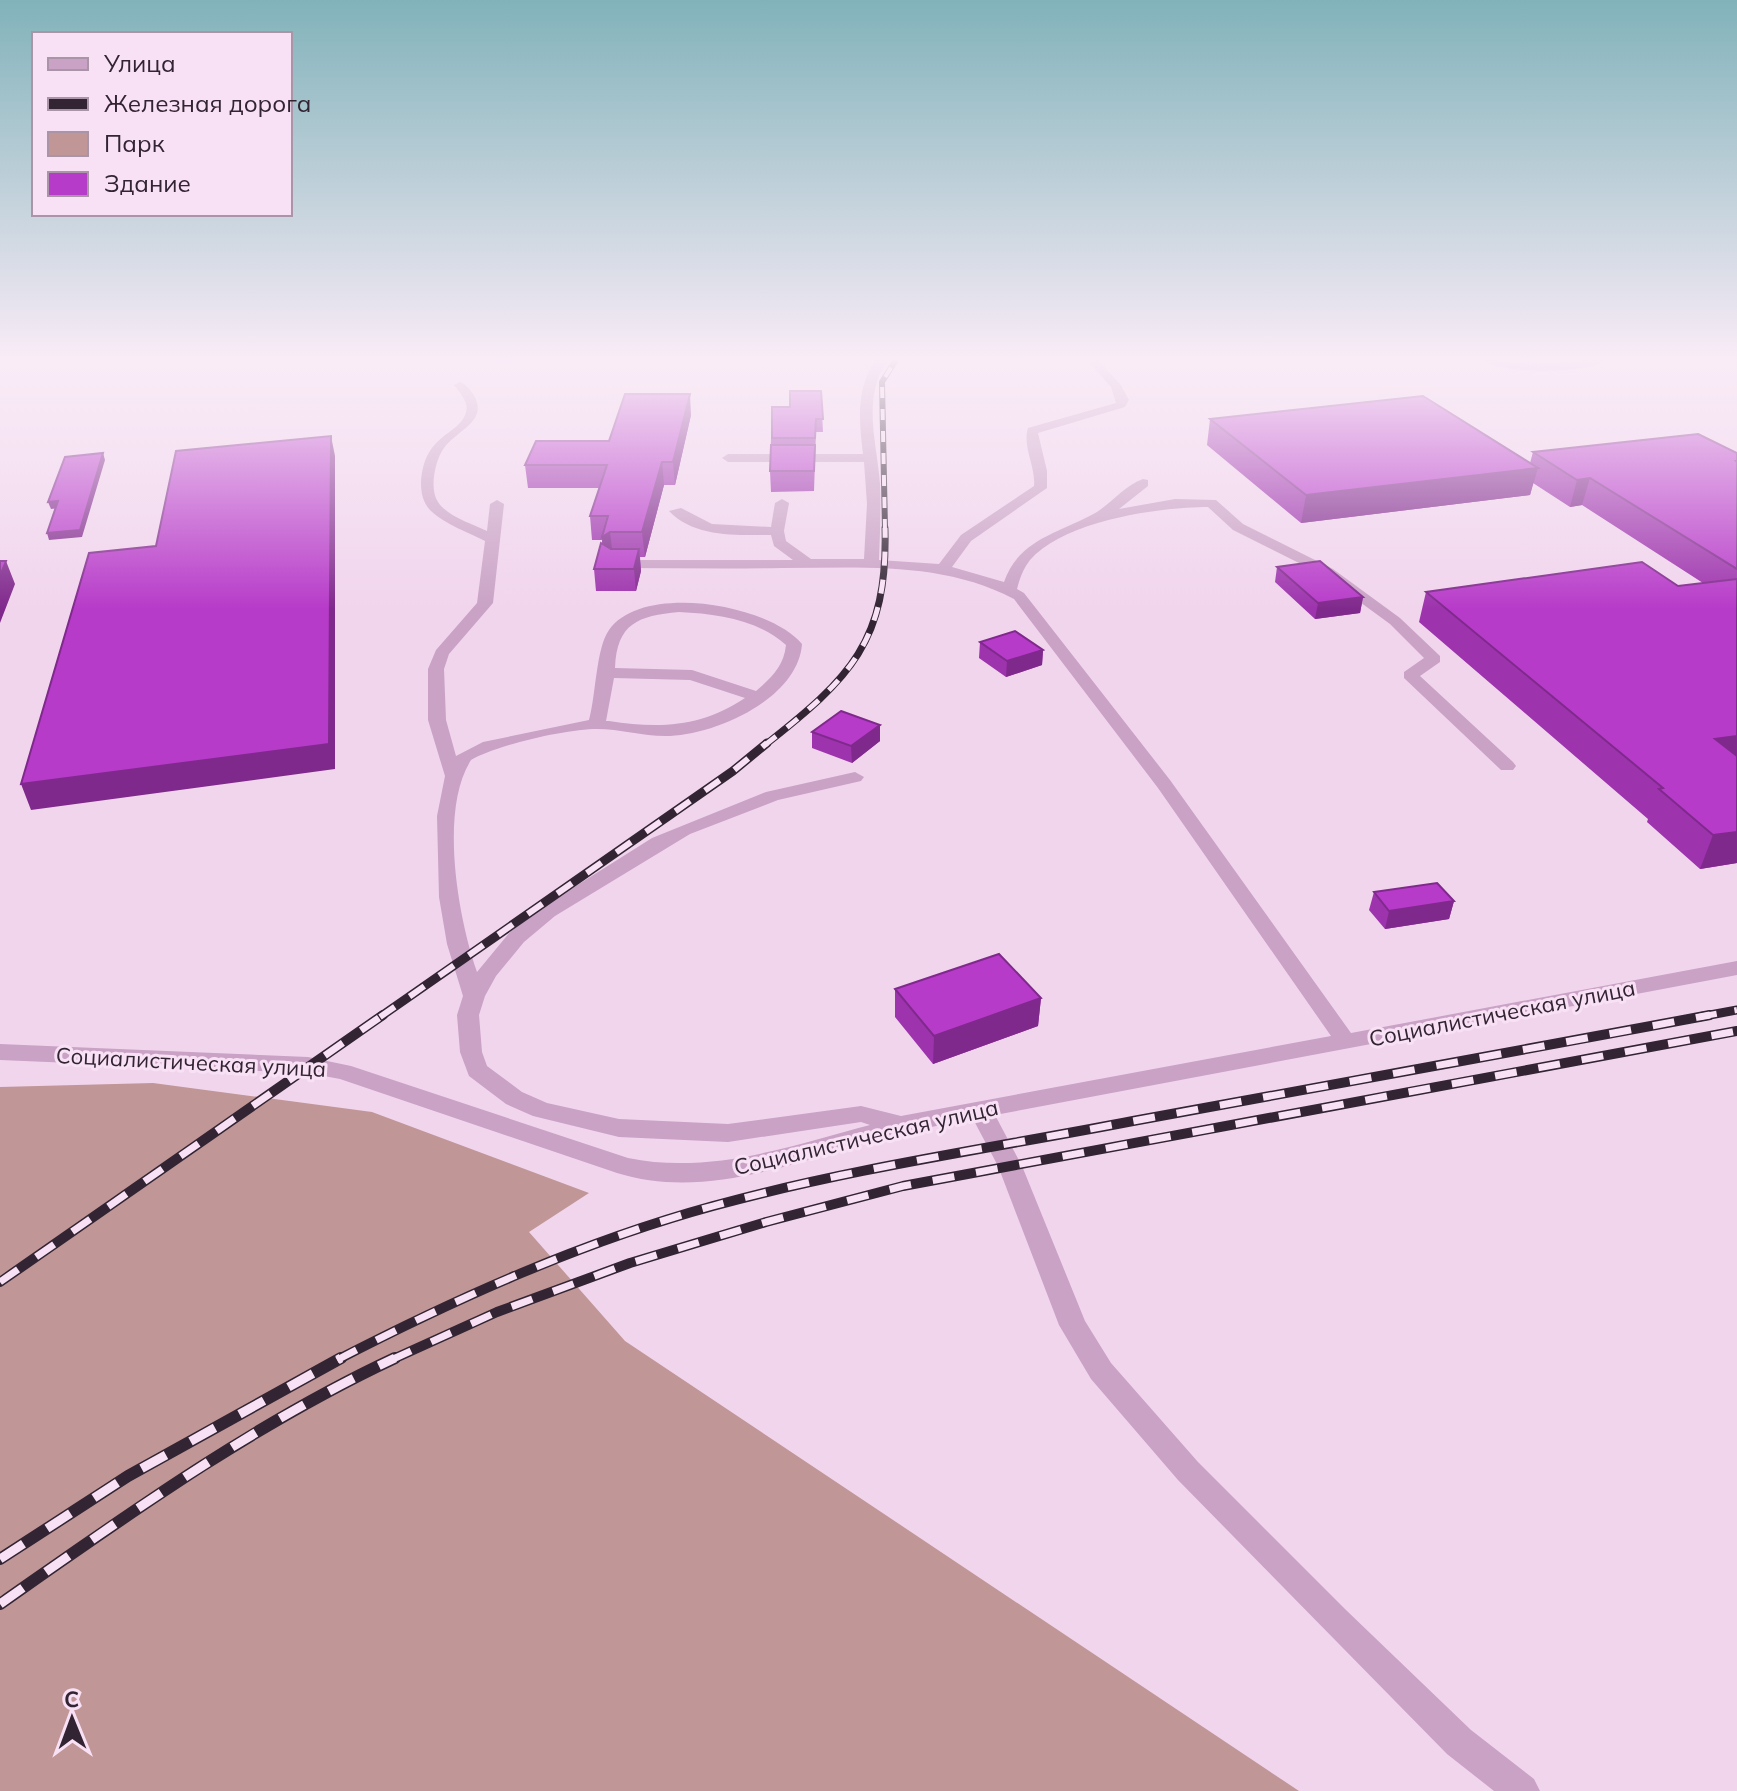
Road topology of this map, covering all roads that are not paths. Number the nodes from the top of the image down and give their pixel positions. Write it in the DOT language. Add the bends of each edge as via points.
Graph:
graph roads {
  1 [pos="440,442"];
  2 [pos="868,442"];
  3 [pos="1031,442"];
  4 [pos="728,458"];
  5 [pos="870,458"];
  6 [pos="1143,483"];
  7 [pos="782,503"];
  8 [pos="497,504"];
  9 [pos="676,511"];
  10 [pos="1098,517"];
  11 [pos="777,531"];
  12 [pos="492,539"];
  13 [pos="613,564"];
  14 [pos="808,564"];
  15 [pos="871,565"];
  16 [pos="942,570"];
  17 [pos="1009,589"];
  18 [pos="607,673"];
  19 [pos="758,697"];
  20 [pos="597,724"];
  21 [pos="1507,766"];
  22 [pos="454,777"];
  23 [pos="855,777"];
  24 [pos="1737,968"];
  25 [pos="474,996"];
  26 [pos="1347,1043"];
  27 [pos="0,1052"];
  28 [pos="980,1109"];
  29 [pos="901,1125"];
  30 [pos="1522,1791"];
  1 -- 12 [label="street" via="428,476 428,494 436,508"];
  2 -- 5 [label="street"];
  3 -- 16 [label="street" via="1041,460 1040,488 966,538"];
  4 -- 5 [label="street"];
  5 -- 15 [label="street"];
  6 -- 10 [label="street"];
  7 -- 11 [label="street"];
  8 -- 12 [label="street"];
  9 -- 11 [label="street" via="704,526"];
  10 -- 17 [label="street" via="1044,541 1014,566"];
  10 -- 21 [label="street" via="1175,503 1211,503 1238,527 1328,572 1395,621 1434,659 1410,675"];
  11 -- 14 [label="street" via="782,547"];
  12 -- 22 [label="street" via="485,603 442,653 436,669 437,720"];
  13 -- 14 [label="street"];
  14 -- 15 [label="street"];
  15 -- 16 [label="street"];
  16 -- 17 [label="street"];
  17 -- 26 [label="street" via="1164,784"];
  18 -- 19 [label="street" via="692,675"];
  18 -- 19 [label="street" via="613,637 630,618 657,610 723,611 760,622 794,644 786,672"];
  18 -- 20 [label="street"];
  19 -- 20 [label="street" via="720,721 694,729 642,731"];
  20 -- 22 [label="street" via="475,750 465,756"];
  22 -- 25 [label="street" via="446,849 456,937"];
  23 -- 25 [label="street" via="772,796 659,842 517,937"];
  24 -- 26 [label="street, Социалистическая улица"];
  25 -- 29 [label="street" via="468,1015 477,1070 514,1098 541,1110 619,1128 681,1133 748,1131 861,1114"];
  26 -- 28 [label="street, Социалистическая улица"];
  27 -- 29 [label="street, Социалистическая улица" via="308,1065 655,1173 756,1165"];
  28 -- 29 [label="street, Социалистическая улица"];
  28 -- 30 [label="street" via="1010,1166 1073,1325 1101,1371 1188,1471 1335,1621 1459,1742"];
}
